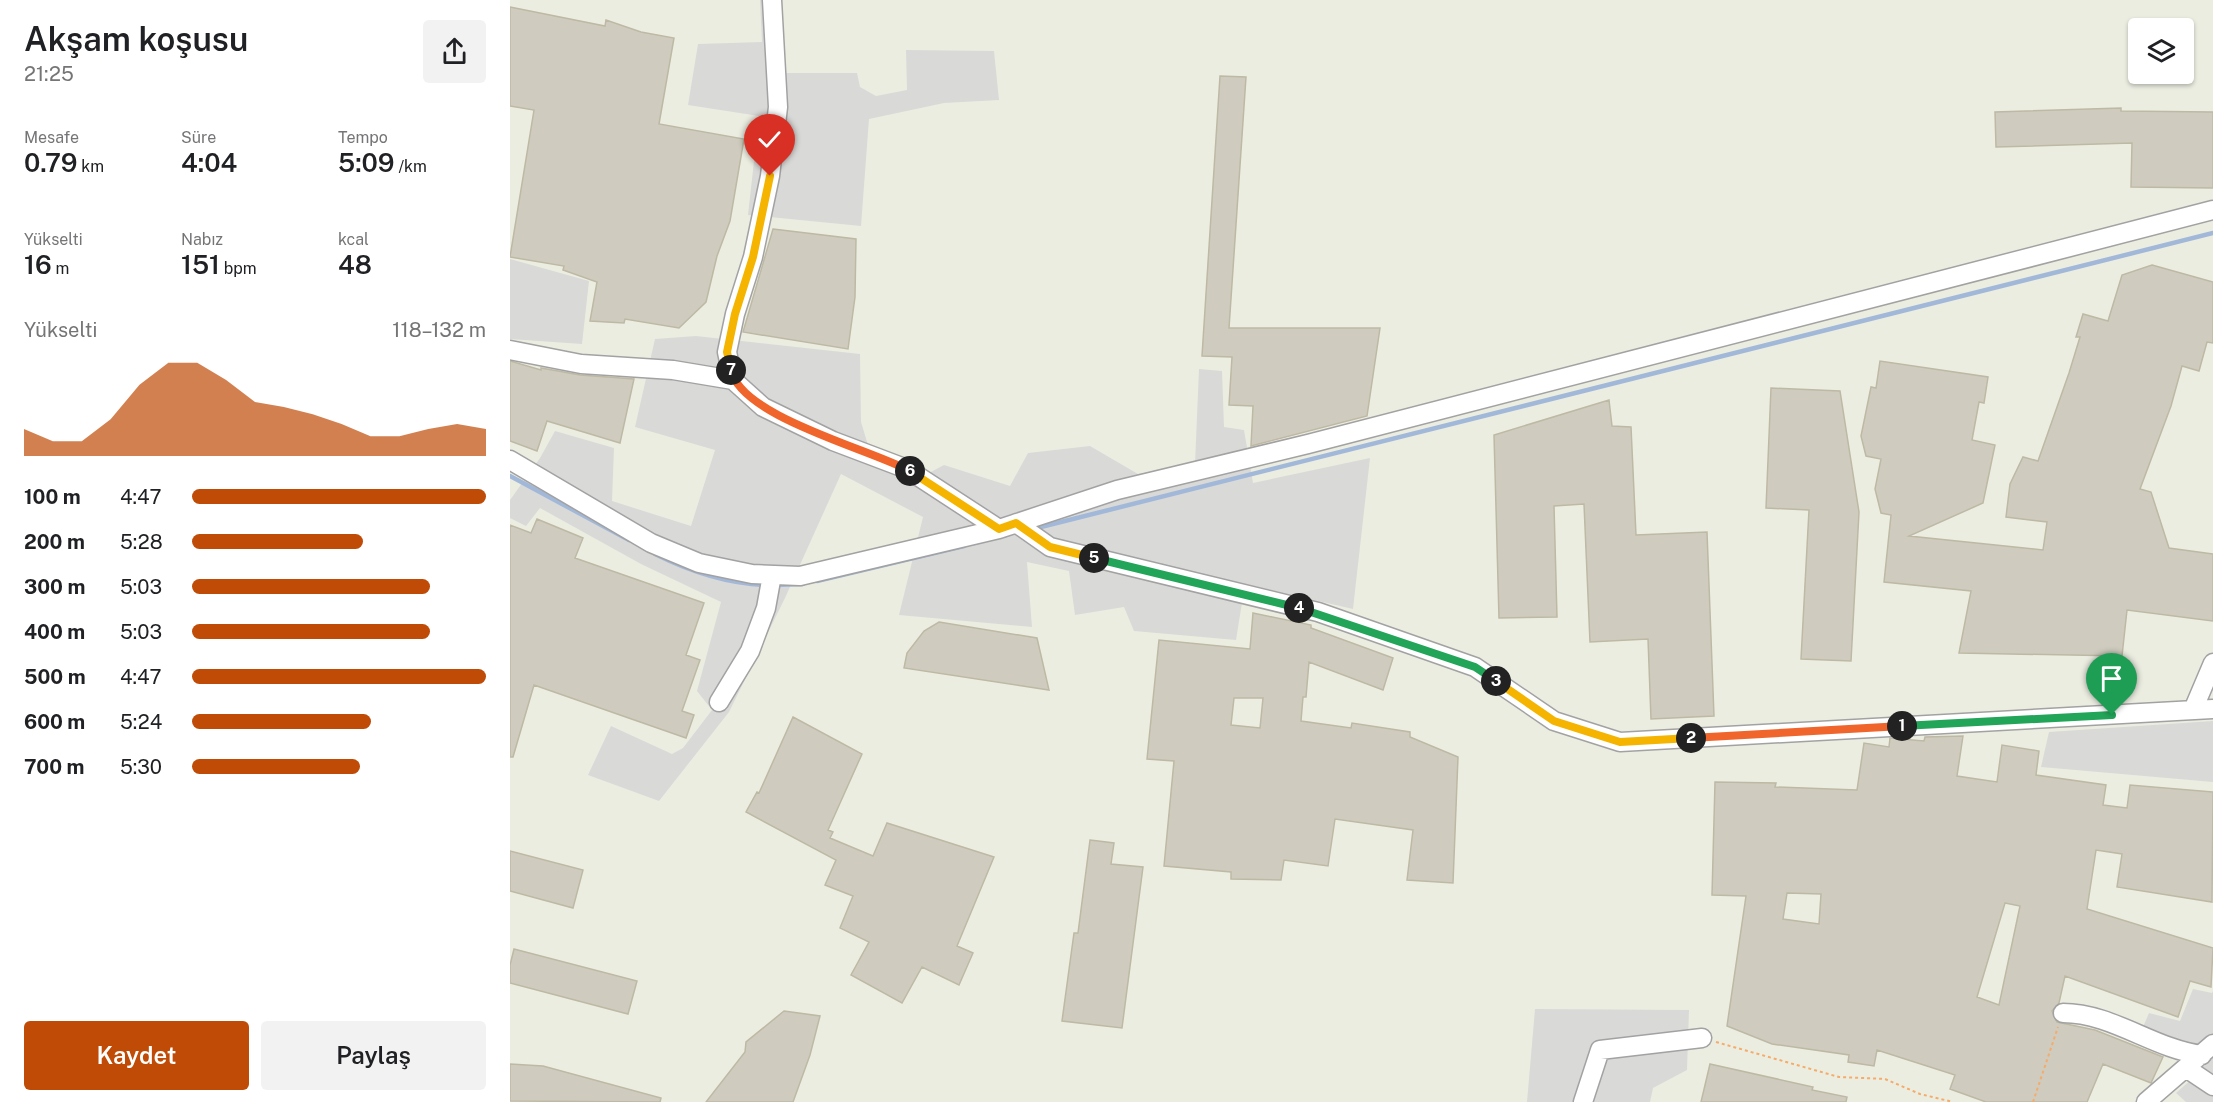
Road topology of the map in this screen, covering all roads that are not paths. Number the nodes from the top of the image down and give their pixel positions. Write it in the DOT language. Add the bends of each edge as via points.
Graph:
graph roads {
  1 [pos="772,0"];
  2 [pos="2213,210"];
  3 [pos="510,350"];
  4 [pos="733,380"];
  5 [pos="510,460"];
  6 [pos="1007,526"];
  7 [pos="771,582"];
  8 [pos="2213,663"];
  9 [pos="719,702"];
  10 [pos="2213,709"];
  11 [pos="2193,710"];
  12 [pos="2063,1013"];
  13 [pos="1702,1038"];
  14 [pos="2207,1049"];
  15 [pos="2186,1068"];
  16 [pos="2213,1086"];
  17 [pos="1583,1102"];
  18 [pos="2146,1102"];
  1 -- 4 [label="street" via="778,107 770,176 727,352"];
  2 -- 6 [label="street" via="1117,490"];
  3 -- 4 [label="street" via="581,364 673,370"];
  4 -- 6 [label="street" via="763,406 833,441 907,469"];
  5 -- 7 [label="street" via="651,543 699,563"];
  6 -- 7 [label="street"];
  6 -- 11 [label="street" via="1050,547 1318,612 1475,667 1554,721 1620,742"];
  7 -- 9 [label="street" via="750,651"];
  8 -- 11 [label="street"];
  10 -- 11 [label="street"];
  12 -- 14 [label="street" via="2083,1013 2182,1052"];
  13 -- 17 [label="street" via="1600,1050"];
  14 -- 15 [label="street"];
  15 -- 16 [label="street"];
  15 -- 18 [label="street"];
}
